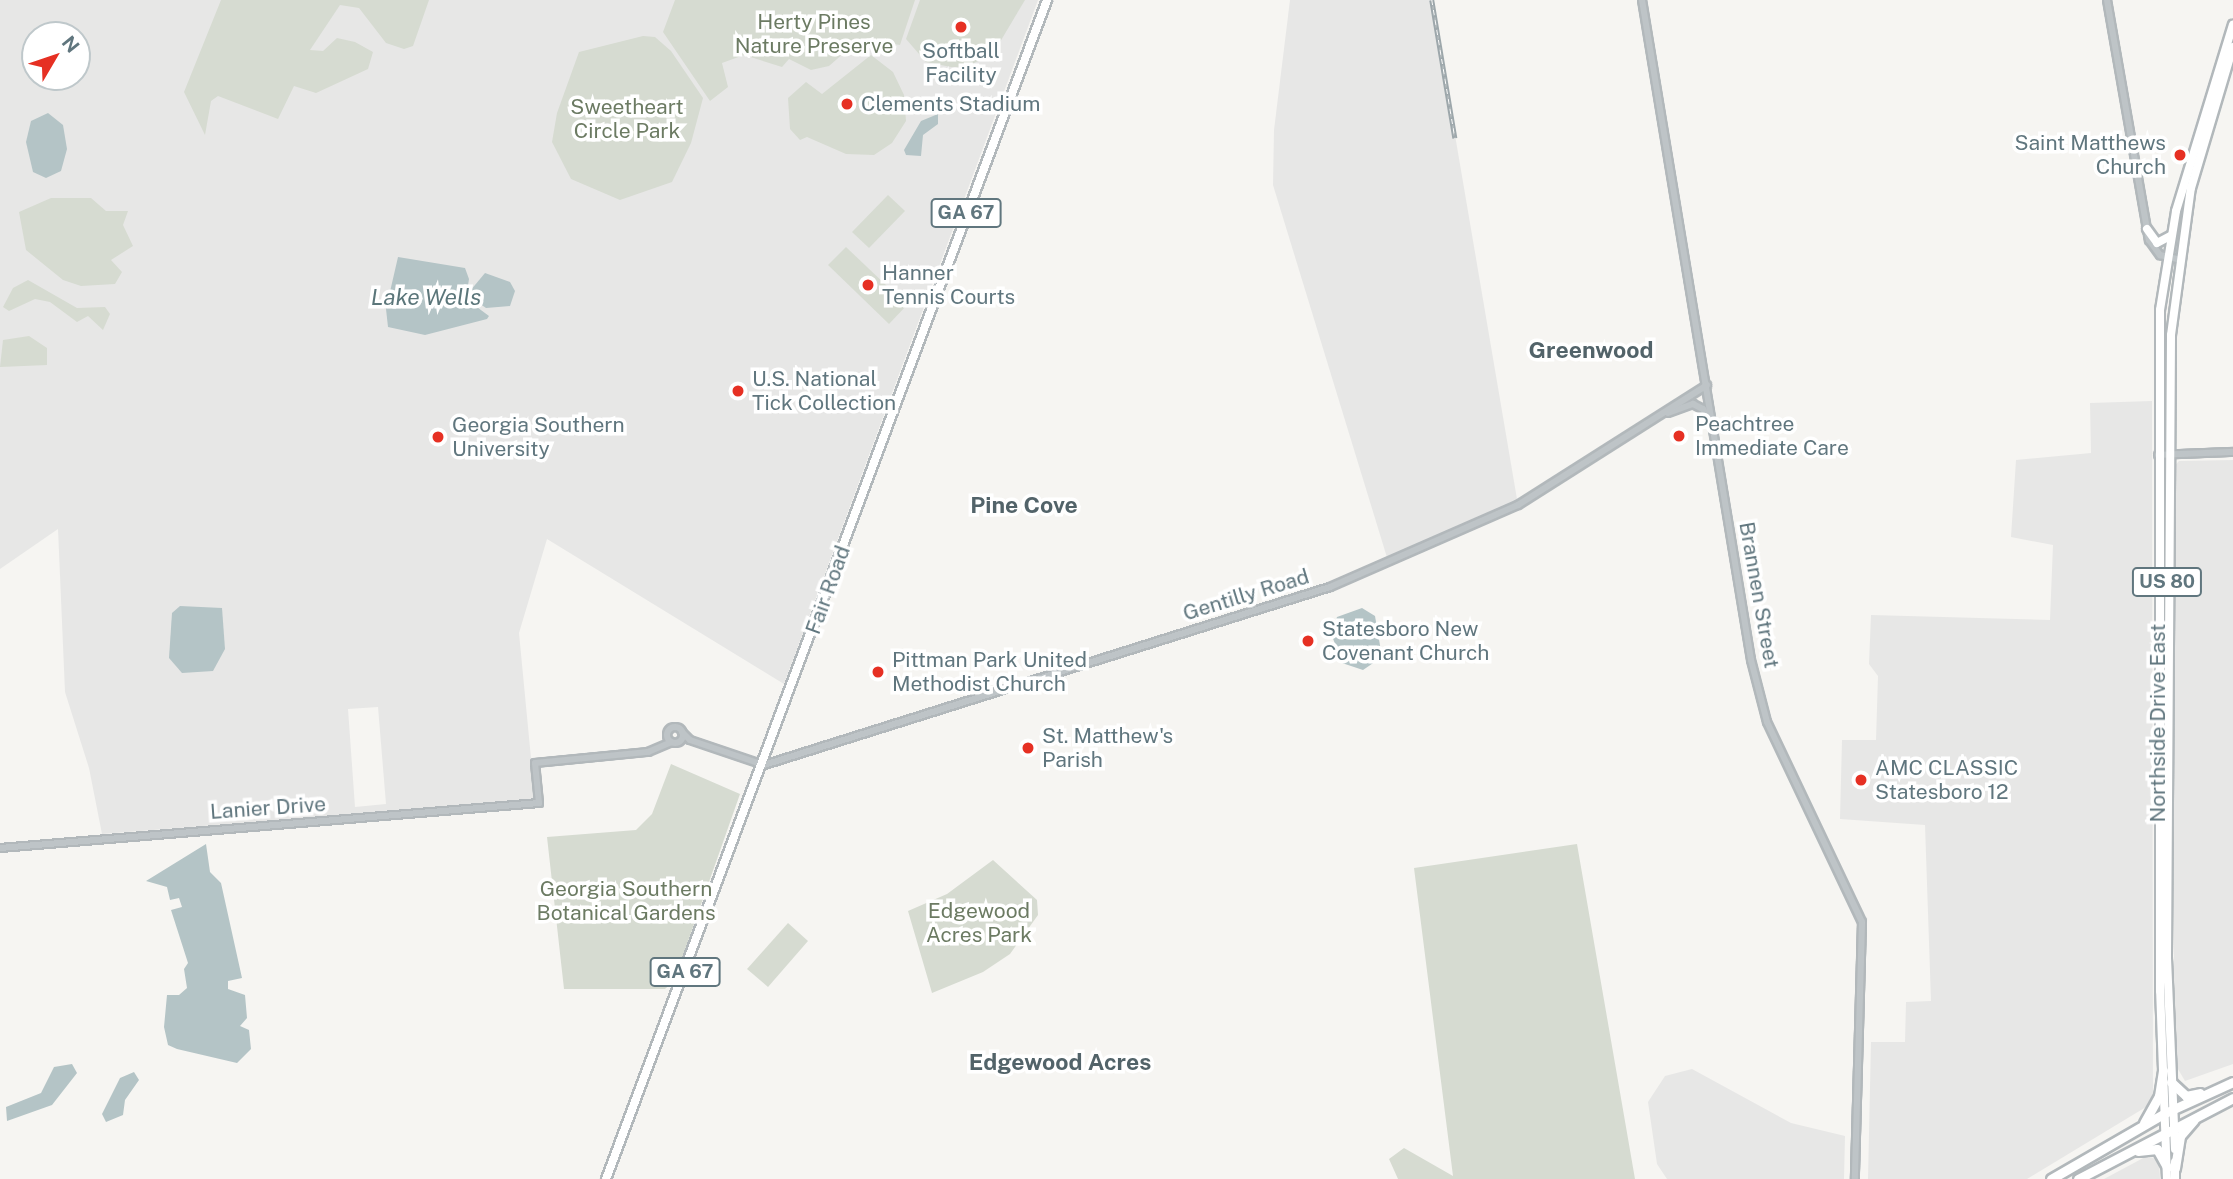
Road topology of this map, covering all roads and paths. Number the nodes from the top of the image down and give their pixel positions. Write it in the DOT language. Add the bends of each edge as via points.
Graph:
graph roads {
  1 [pos="1047,0"];
  2 [pos="1642,0"];
  3 [pos="2107,0"];
  4 [pos="2233,25"];
  5 [pos="2233,47"];
  6 [pos="2147,229"];
  7 [pos="2170,236"];
  8 [pos="2166,257"];
  9 [pos="2178,259"];
  10 [pos="1707,385"];
  11 [pos="1639,429"];
  12 [pos="1714,433"];
  13 [pos="2233,452"];
  14 [pos="2158,455"];
  15 [pos="2169,455"];
  16 [pos="667,734"];
  17 [pos="682,736"];
  18 [pos="671,742"];
  19 [pos="662,743"];
  20 [pos="764,765"];
  21 [pos="0,848"];
  22 [pos="2163,1070"];
  23 [pos="2233,1080"];
  24 [pos="2171,1082"];
  25 [pos="2233,1098"];
  26 [pos="2169,1112"];
  27 [pos="2202,1113"];
  28 [pos="2175,1126"];
  29 [pos="2138,1128"];
  30 [pos="2165,1131"];
  31 [pos="2171,1168"];
  32 [pos="606,1179"];
  33 [pos="1855,1179"];
  34 [pos="2050,1179"];
  35 [pos="2079,1179"];
  36 [pos="2167,1179"];
  37 [pos="2175,1179"];
  1 -- 20 [label="main road, Fair Road / GA 67"];
  2 -- 10 [label="street, Brannen Street"];
  3 -- 6 [label="street"];
  4 -- 7 [label="main road, Northside Drive East / US 80"];
  5 -- 9 [label="main road, Northside Drive East / US 80" via="2191,188"];
  6 -- 7 [label="main road" via="2157,243"];
  6 -- 8 [label="street" via="2153,248"];
  7 -- 8 [label="main road, Northside Drive East / US 80"];
  8 -- 9 [label="street"];
  8 -- 14 [label="main road, Northside Drive East / US 80" via="2159,334"];
  9 -- 15 [label="main road, Northside Drive East / US 80" via="2171,334"];
  10 -- 11 [label="street, Gentilly Road"];
  10 -- 12 [label="street, Brannen Street"];
  11 -- 12 [label="street" via="1693,404 1707,413"];
  11 -- 20 [label="street, Gentilly Road" via="1518,505 1330,587"];
  12 -- 33 [label="street, Brannen Street" via="1751,660 1767,722 1862,922"];
  13 -- 15 [label="street"];
  14 -- 15 [label="street"];
  14 -- 22 [label="main road, Northside Drive East / US 80"];
  15 -- 24 [label="main road, Northside Drive East / US 80"];
  16 -- 17 [label="street" via="674,727"];
  16 -- 18 [label="street"];
  16 -- 19 [label="street"];
  17 -- 18 [label="street"];
  17 -- 20 [label="street"];
  18 -- 19 [label="street"];
  19 -- 21 [label="street, Lanier Drive" via="648,752 536,763 539,803"];
  20 -- 32 [label="main road, Fair Road / GA 67"];
  22 -- 26 [label="main road, Northside Drive East / US 80"];
  22 -- 29 [label="highway" via="2155,1107"];
  23 -- 24 [label="highway" via="2191,1096 2180,1093"];
  23 -- 26 [label="highway"];
  24 -- 26 [label="main road, Northside Drive East / US 80"];
  25 -- 27 [label="highway"];
  26 -- 28 [label="main road, Northside Drive East / US 80"];
  26 -- 29 [label="highway"];
  26 -- 30 [label="main road, Northside Drive East / US 80"];
  27 -- 28 [label="highway"];
  27 -- 31 [label="highway" via="2180,1136"];
  28 -- 30 [label="highway"];
  28 -- 31 [label="main road, Northside Drive East / US 80"];
  29 -- 34 [label="highway"];
  30 -- 31 [label="main road, Northside Drive East / US 80"];
  30 -- 35 [label="highway"];
  31 -- 35 [label="highway" via="2162,1153 2147,1147"];
  31 -- 36 [label="main road, Northside Drive East / US 80"];
  31 -- 37 [label="main road, Northside Drive East / US 80"];
}
